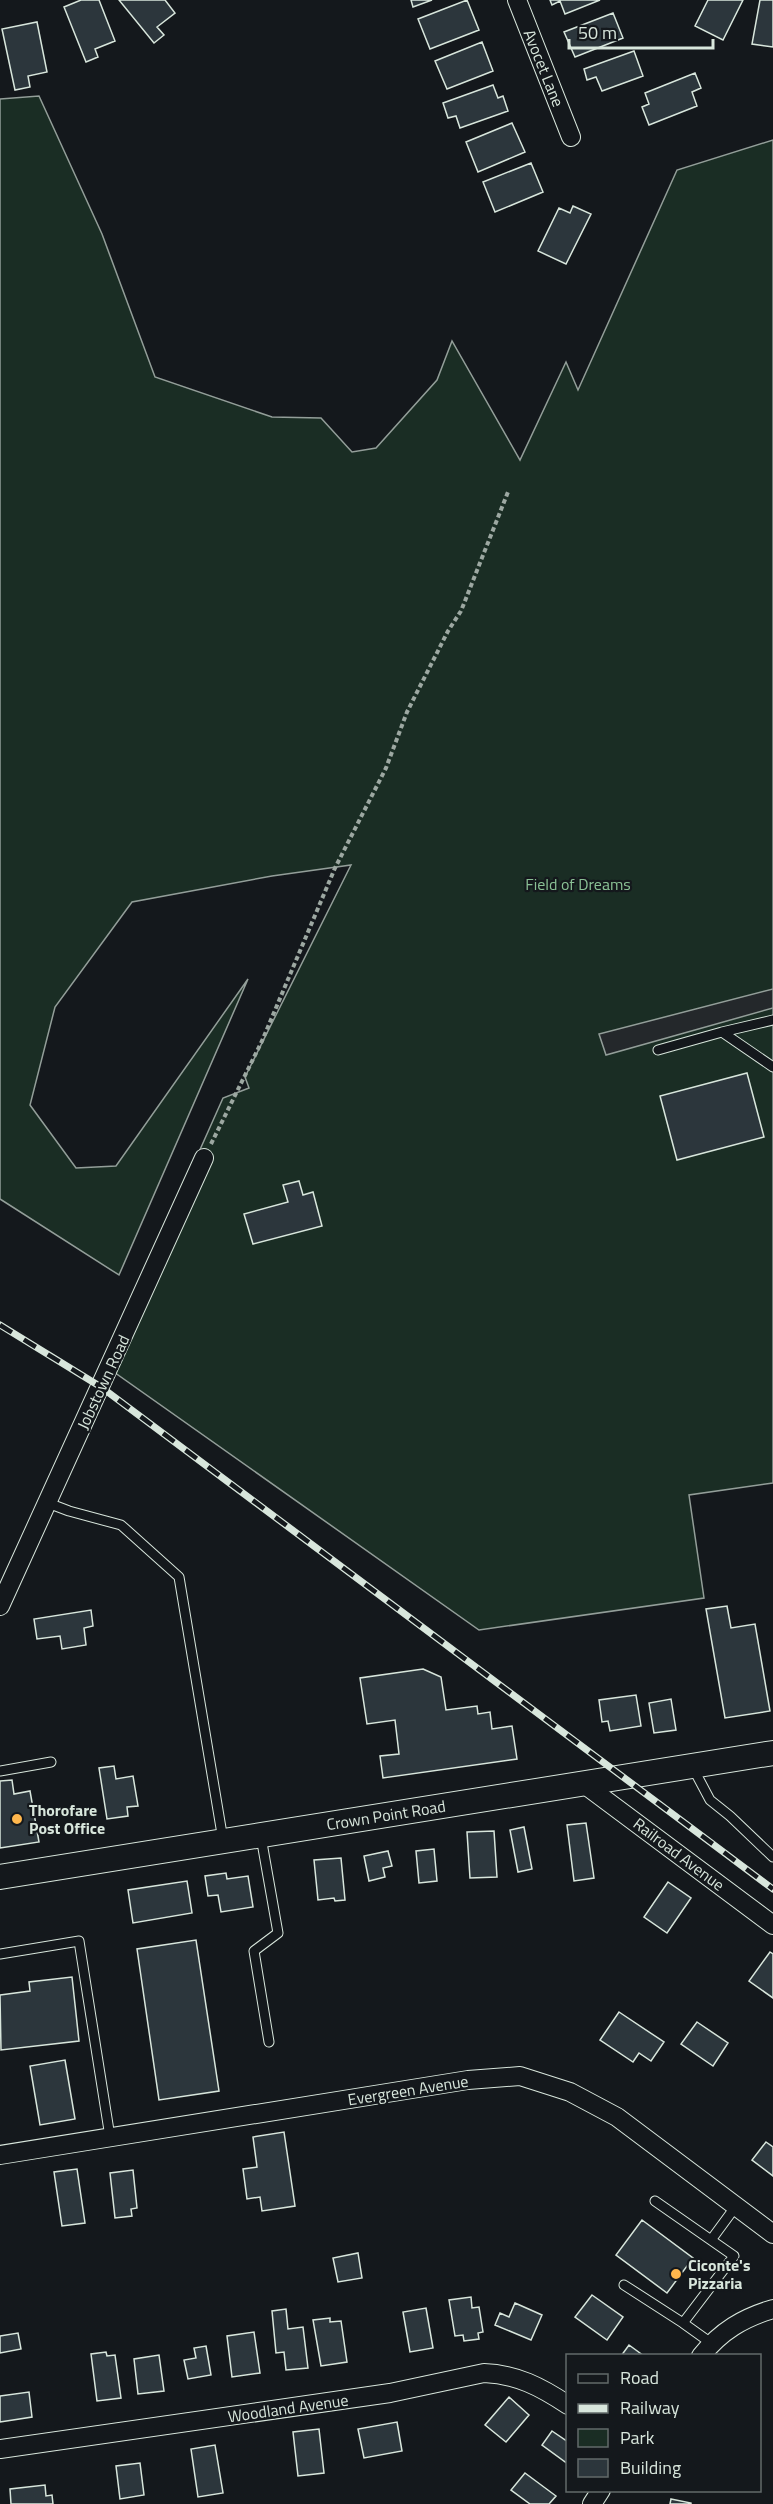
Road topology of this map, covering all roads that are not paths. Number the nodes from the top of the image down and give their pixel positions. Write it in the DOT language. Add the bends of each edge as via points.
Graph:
graph roads {
  1 [pos="517,0"];
  2 [pos="571,137"];
  3 [pos="773,1020"];
  4 [pos="722,1032"];
  5 [pos="658,1050"];
  6 [pos="773,1067"];
  7 [pos="204,1158"];
  8 [pos="48,1503"];
  9 [pos="0,1606"];
  10 [pos="773,1753"];
  11 [pos="51,1762"];
  12 [pos="692,1766"];
  13 [pos="0,1771"];
  14 [pos="584,1784"];
  15 [pos="261,1834"];
  16 [pos="223,1840"];
  17 [pos="773,1857"];
  18 [pos="0,1877"];
  19 [pos="773,1925"];
  20 [pos="0,1954"];
  21 [pos="269,2043"];
  22 [pos="110,2137"];
  23 [pos="0,2155"];
  24 [pos="655,2201"];
  25 [pos="736,2206"];
  26 [pos="773,2234"];
  27 [pos="711,2240"];
  28 [pos="624,2285"];
  29 [pos="773,2309"];
  30 [pos="683,2323"];
  31 [pos="706,2349"];
  32 [pos="566,2404"];
  33 [pos="0,2449"];
  1 -- 2 [label="street, Avocet Lane"];
  3 -- 4 [label="lane"];
  4 -- 5 [label="lane"];
  4 -- 6 [label="lane"];
  7 -- 8 [label="street, Jobstown Road"];
  8 -- 9 [label="street, Jobstown Road"];
  8 -- 16 [label="lane" via="122,1525 179,1577"];
  10 -- 12 [label="main road, Crown Point Road"];
  11 -- 13 [label="lane"];
  12 -- 14 [label="main road, Crown Point Road"];
  12 -- 17 [label="lane" via="710,1800"];
  14 -- 15 [label="main road, Crown Point Road"];
  14 -- 19 [label="street, Railroad Avenue"];
  15 -- 16 [label="main road, Crown Point Road"];
  15 -- 21 [label="lane" via="278,1933 254,1951"];
  16 -- 18 [label="main road, Crown Point Road"];
  20 -- 22 [label="lane" via="78,1941"];
  22 -- 23 [label="street, Evergreen Avenue"];
  22 -- 25 [label="street, Evergreen Avenue" via="468,2080 520,2076 570,2092 617,2117"];
  24 -- 27 [label="lane"];
  25 -- 26 [label="street, Evergreen Avenue"];
  25 -- 27 [label="lane"];
  27 -- 30 [label="lane" via="735,2256"];
  28 -- 30 [label="lane"];
  29 -- 31 [label="street" via="749,2316"];
  30 -- 31 [label="lane"];
  32 -- 33 [label="street, Woodland Avenue" via="522,2379 484,2373 390,2393"];
}
